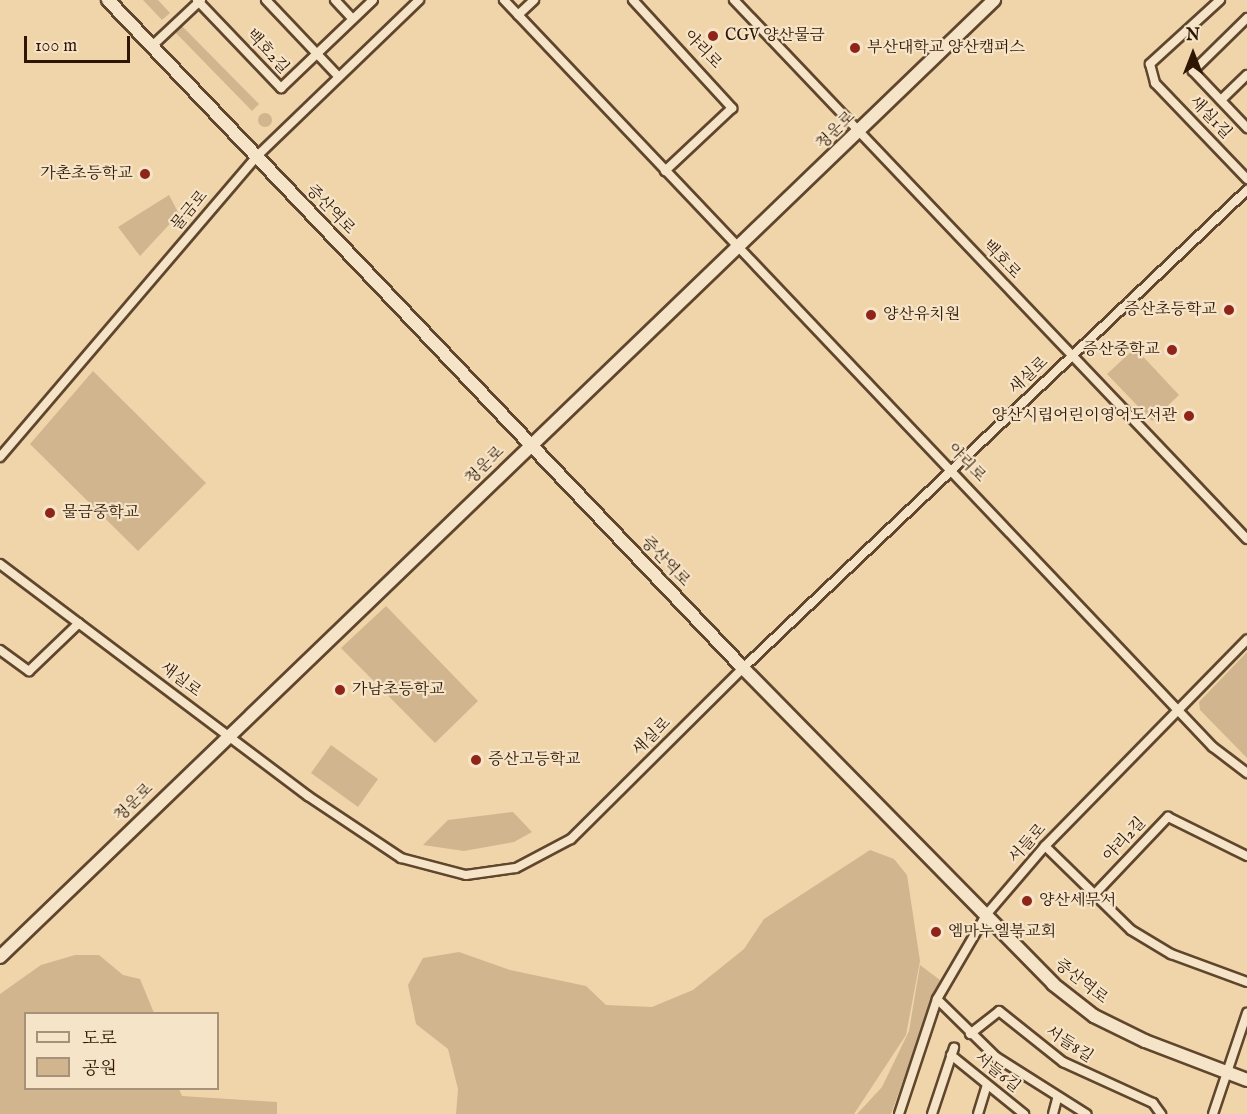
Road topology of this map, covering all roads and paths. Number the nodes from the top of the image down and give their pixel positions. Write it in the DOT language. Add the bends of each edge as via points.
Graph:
graph roads {
  1 [pos="108,0"];
  2 [pos="267,0"];
  3 [pos="335,0"];
  4 [pos="373,0"];
  5 [pos="419,0"];
  6 [pos="504,0"];
  7 [pos="534,0"];
  8 [pos="633,0"];
  9 [pos="734,0"];
  10 [pos="994,0"];
  11 [pos="1220,0"];
  12 [pos="199,1"];
  13 [pos="518,15"];
  14 [pos="1247,18"];
  15 [pos="353,19"];
  16 [pos="152,46"];
  17 [pos="317,53"];
  18 [pos="1247,75"];
  19 [pos="339,77"];
  20 [pos="1221,100"];
  21 [pos="1247,128"];
  22 [pos="859,132"];
  23 [pos="256,156"];
  24 [pos="665,171"];
  25 [pos="1247,179"];
  26 [pos="1247,190"];
  27 [pos="740,249"];
  28 [pos="1072,356"];
  29 [pos="531,445"];
  30 [pos="0,457"];
  31 [pos="952,470"];
  32 [pos="1247,539"];
  33 [pos="0,564"];
  34 [pos="79,623"];
  35 [pos="1247,640"];
  36 [pos="0,650"];
  37 [pos="743,668"];
  38 [pos="1178,709"];
  39 [pos="227,735"];
  40 [pos="1247,773"];
  41 [pos="1045,846"];
  42 [pos="1247,856"];
  43 [pos="1091,897"];
  44 [pos="986,915"];
  45 [pos="0,957"];
  46 [pos="1247,982"];
  47 [pos="937,999"];
  48 [pos="1247,1013"];
  49 [pos="970,1034"];
  50 [pos="1227,1072"];
  51 [pos="1247,1080"];
  52 [pos="987,1085"];
  53 [pos="1057,1099"];
  54 [pos="899,1114"];
  55 [pos="932,1114"];
  56 [pos="978,1114"];
  57 [pos="1024,1114"];
  58 [pos="1053,1114"];
  59 [pos="1086,1114"];
  60 [pos="1161,1114"];
  61 [pos="1213,1114"];
  1 -- 16 [label="street, 증산역로"];
  2 -- 17 [label="street"];
  3 -- 15 [label="street"];
  4 -- 15 [label="street, 백호2길"];
  5 -- 19 [label="street, 물금로"];
  6 -- 13 [label="street, 야리로"];
  7 -- 13 [label="street"];
  8 -- 24 [label="street, 야리로" via="732,108"];
  9 -- 22 [label="street, 백호로"];
  10 -- 22 [label="street, 청운로"];
  11 -- 25 [label="street, 새실1길" via="1150,64 1155,83"];
  12 -- 16 [label="street"];
  12 -- 17 [label="street, 백호2길" via="281,88"];
  13 -- 24 [label="street, 야리로"];
  14 -- 20 [label="street" via="1193,71"];
  15 -- 17 [label="street, 백호2길"];
  16 -- 23 [label="street, 증산역로"];
  17 -- 19 [label="street"];
  18 -- 20 [label="street"];
  19 -- 23 [label="street, 물금로"];
  20 -- 21 [label="street"];
  22 -- 27 [label="street, 청운로"];
  22 -- 28 [label="street, 백호로"];
  23 -- 29 [label="street, 증산역로"];
  23 -- 30 [label="street, 물금로"];
  24 -- 27 [label="street, 야리로"];
  26 -- 28 [label="street, 새실로"];
  27 -- 29 [label="street, 청운로"];
  27 -- 31 [label="street, 야리로"];
  28 -- 31 [label="street, 새실로"];
  28 -- 32 [label="street, 백호로"];
  29 -- 37 [label="street, 증산역로"];
  29 -- 39 [label="street, 청운로"];
  31 -- 37 [label="street, 새실로"];
  31 -- 38 [label="street, 야리로"];
  33 -- 34 [label="street, 새실로"];
  34 -- 36 [label="street" via="29,672"];
  34 -- 39 [label="street, 새실로"];
  35 -- 38 [label="street, 서들로"];
  37 -- 39 [label="street, 새실로" via="571,839 531,863 484,875 434,870 401,858"];
  37 -- 44 [label="street, 증산역로"];
  38 -- 40 [label="street, 야리로"];
  38 -- 41 [label="street, 서들로"];
  39 -- 45 [label="street, 청운로"];
  41 -- 43 [label="street"];
  41 -- 44 [label="street, 서들로"];
  42 -- 43 [label="street, 야리2길" via="1168,817"];
  43 -- 46 [label="street" via="1171,954"];
  44 -- 47 [label="street, 서들로"];
  44 -- 50 [label="street, 증산역로" via="1053,984 1094,1016"];
  47 -- 49 [label="street"];
  47 -- 54 [label="street, 서들로"];
  48 -- 50 [label="street"];
  49 -- 53 [label="street"];
  49 -- 60 [label="street, 서들8길" via="999,1011 1063,1062 1153,1103"];
  50 -- 51 [label="street, 증산역로"];
  50 -- 61 [label="street"];
  52 -- 55 [label="street, 서들6길" via="952,1052"];
  52 -- 56 [label="street"];
  52 -- 57 [label="street, 서들6길"];
  53 -- 58 [label="street"];
  53 -- 59 [label="street"];
}
